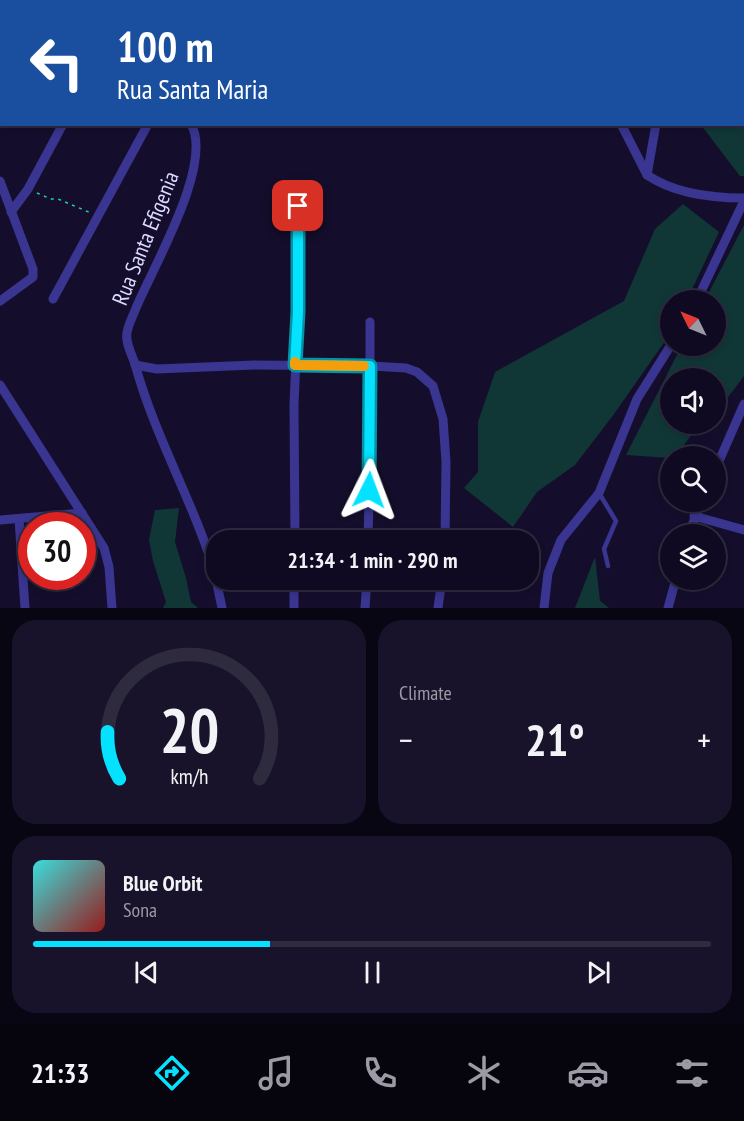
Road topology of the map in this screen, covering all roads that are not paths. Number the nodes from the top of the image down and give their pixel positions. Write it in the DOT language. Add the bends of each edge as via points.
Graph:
graph roads {
  1 [pos="62,126"];
  2 [pos="146,126"];
  3 [pos="192,126"];
  4 [pos="622,126"];
  5 [pos="656,126"];
  6 [pos="647,175"];
  7 [pos="0,181"];
  8 [pos="744,200"];
  9 [pos="3,202"];
  10 [pos="298,206"];
  11 [pos="11,212"];
  12 [pos="702,290"];
  13 [pos="53,299"];
  14 [pos="0,301"];
  15 [pos="370,322"];
  16 [pos="664,356"];
  17 [pos="135,365"];
  18 [pos="295,365"];
  19 [pos="370,366"];
  20 [pos="0,385"];
  21 [pos="744,404"];
  22 [pos="726,446"];
  23 [pos="598,493"];
  24 [pos="81,512"];
  25 [pos="696,512"];
  26 [pos="694,516"];
  27 [pos="18,519"];
  28 [pos="0,520"];
  29 [pos="692,524"];
  30 [pos="295,530"];
  31 [pos="368,530"];
  32 [pos="445,530"];
  33 [pos="744,530"];
  34 [pos="96,535"];
  35 [pos="206,547"];
  36 [pos="608,566"];
  37 [pos="24,590"];
  38 [pos="218,590"];
  39 [pos="294,590"];
  40 [pos="366,590"];
  41 [pos="440,590"];
  42 [pos="673,590"];
  43 [pos="25,608"];
  44 [pos="112,608"];
  45 [pos="222,608"];
  46 [pos="294,608"];
  47 [pos="365,608"];
  48 [pos="438,608"];
  49 [pos="544,608"];
  50 [pos="668,608"];
  1 -- 11 [label="street"];
  2 -- 13 [label="street"];
  3 -- 17 [label="street, Rua Santa Efigenia" via="196,139 193,174 126,335"];
  4 -- 6 [label="street"];
  5 -- 6 [label="street"];
  6 -- 8 [label="street" via="696,195"];
  7 -- 9 [label="street"];
  8 -- 12 [label="street"];
  9 -- 11 [label="street"];
  10 -- 18 [label="street"];
  11 -- 14 [label="street" via="33,277"];
  15 -- 19 [label="street"];
  16 -- 23 [label="street" via="637,399"];
  17 -- 18 [label="street" via="157,369"];
  17 -- 35 [label="street, Rua Santa Efigenia" via="141,390"];
  18 -- 19 [label="street"];
  18 -- 30 [label="street"];
  19 -- 31 [label="street"];
  19 -- 32 [label="street" via="406,368 433,386 443,419"];
  20 -- 24 [label="street"];
  21 -- 22 [label="street"];
  23 -- 36 [label="lane" via="616,521 604,549"];
  23 -- 49 [label="street" via="561,540 548,573"];
  25 -- 26 [label="street"];
  26 -- 29 [label="street"];
  26 -- 33 [label="street"];
  27 -- 28 [label="street"];
  34 -- 44 [label="street" via="108,558"];
  37 -- 43 [label="street"];
  38 -- 45 [label="street, Rua Santa Efigenia"];
  39 -- 46 [label="street"];
  40 -- 47 [label="street"];
  41 -- 48 [label="street"];
  42 -- 50 [label="street"];
}
